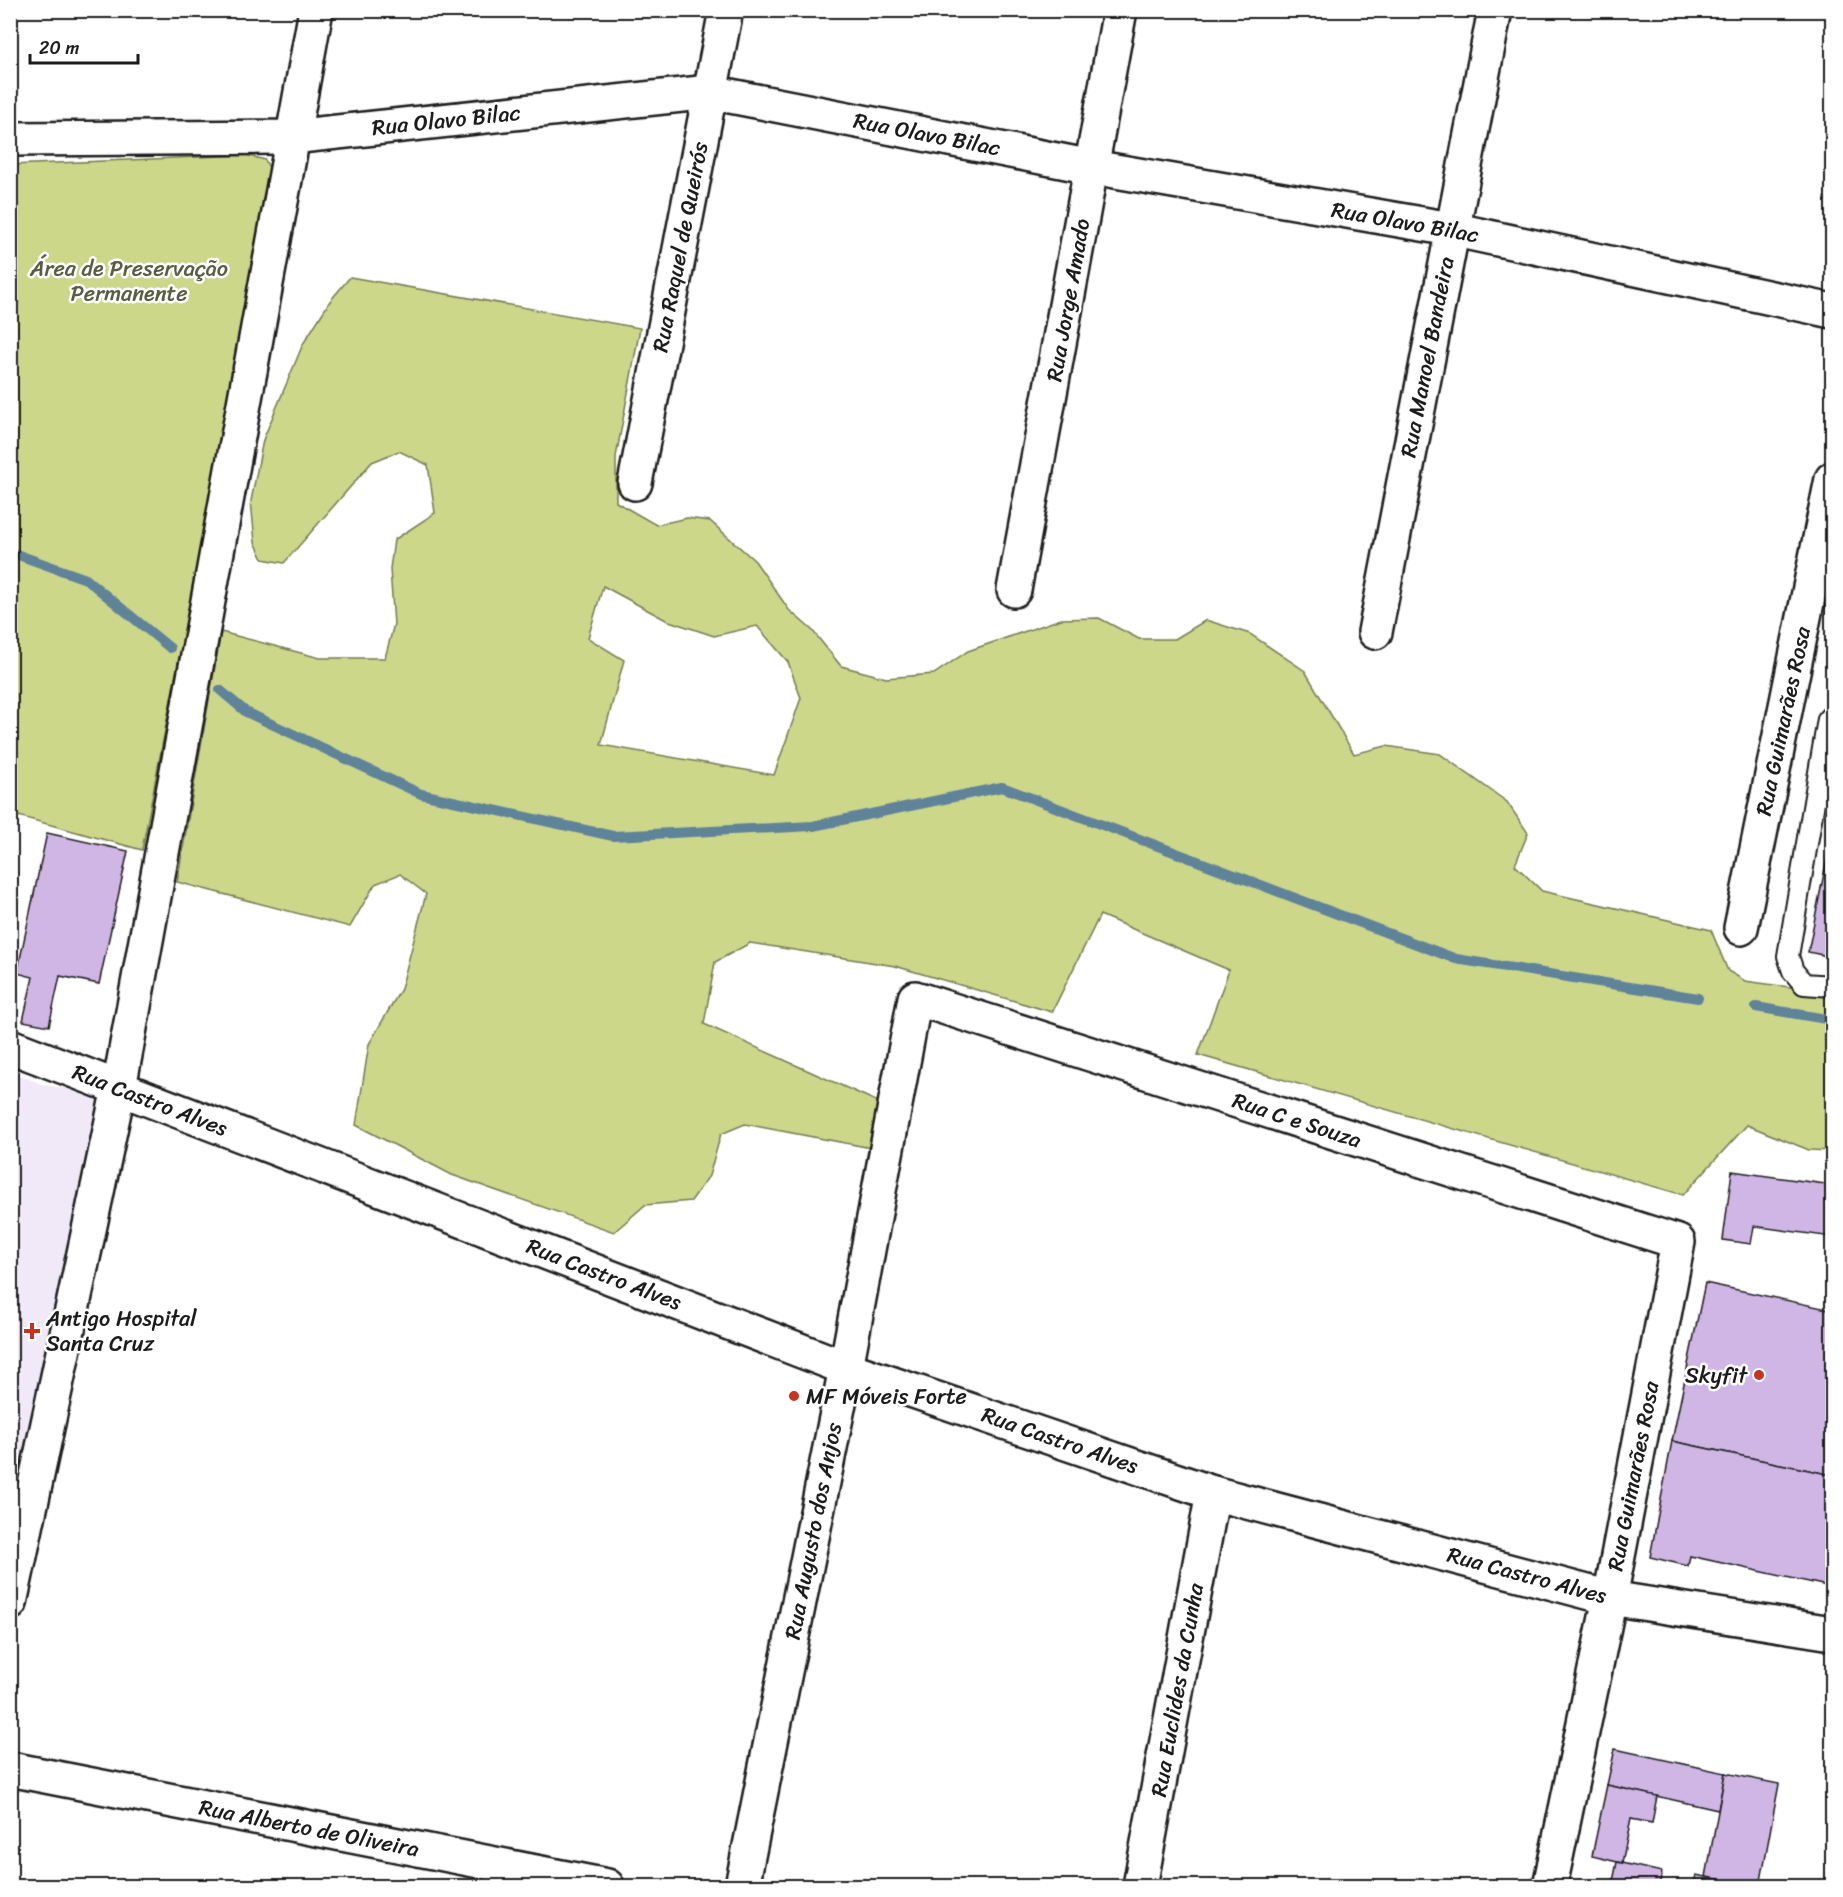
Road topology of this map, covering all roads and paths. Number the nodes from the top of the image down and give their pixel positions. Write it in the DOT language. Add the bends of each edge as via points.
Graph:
graph roads {
  1 [pos="316,10"];
  2 [pos="726,10"];
  3 [pos="1120,10"];
  4 [pos="1495,10"];
  5 [pos="710,92"];
  6 [pos="291,137"];
  7 [pos="10,139"];
  8 [pos="1092,167"];
  9 [pos="1451,229"];
  10 [pos="1833,311"];
  11 [pos="1833,479"];
  12 [pos="635,483"];
  13 [pos="1014,590"];
  14 [pos="1375,632"];
  15 [pos="1833,715"];
  16 [pos="1741,928"];
  17 [pos="1833,986"];
  18 [pos="915,998"];
  19 [pos="10,1047"];
  20 [pos="119,1088"];
  21 [pos="1678,1242"];
  22 [pos="846,1368"];
  23 [pos="1213,1493"];
  24 [pos="1610,1598"];
  25 [pos="10,1603"];
  26 [pos="1833,1633"];
  27 [pos="10,1769"];
  28 [pos="607,1887"];
  29 [pos="742,1887"];
  30 [pos="1140,1887"];
  31 [pos="1550,1887"];
  1 -- 6 [label="street"];
  2 -- 5 [label="street, Rua Raquel de Queirós"];
  3 -- 8 [label="street, Rua Jorge Amado"];
  4 -- 9 [label="street, Rua Manoel Bandeira"];
  5 -- 6 [label="street, Rua Olavo Bilac"];
  5 -- 8 [label="street, Rua Olavo Bilac"];
  5 -- 12 [label="street, Rua Raquel de Queirós"];
  6 -- 7 [label="street, Rua Olavo Bilac"];
  6 -- 20 [label="street"];
  8 -- 9 [label="street, Rua Olavo Bilac"];
  8 -- 13 [label="street, Rua Jorge Amado"];
  9 -- 10 [label="street, Rua Olavo Bilac"];
  9 -- 14 [label="street, Rua Manoel Bandeira"];
  11 -- 16 [label="street, Rua Guimarães Rosa"];
  15 -- 17 [label="lane" via="1828,719 1788,956 1793,971 1804,984"];
  18 -- 21 [label="street, Rua C e Souza"];
  18 -- 22 [label="street, Rua Augusto dos Anjos"];
  19 -- 20 [label="street, Rua Castro Alves"];
  20 -- 22 [label="street, Rua Castro Alves"];
  20 -- 25 [label="street"];
  21 -- 24 [label="street, Rua Guimarães Rosa"];
  22 -- 23 [label="street, Rua Castro Alves"];
  22 -- 29 [label="street, Rua Augusto dos Anjos"];
  23 -- 24 [label="street, Rua Castro Alves"];
  23 -- 30 [label="street, Rua Euclides da Cunha"];
  24 -- 26 [label="street, Rua Castro Alves"];
  24 -- 31 [label="street, Rua Guimarães Rosa"];
  27 -- 28 [label="street, Rua Alberto de Oliveira"];
}
